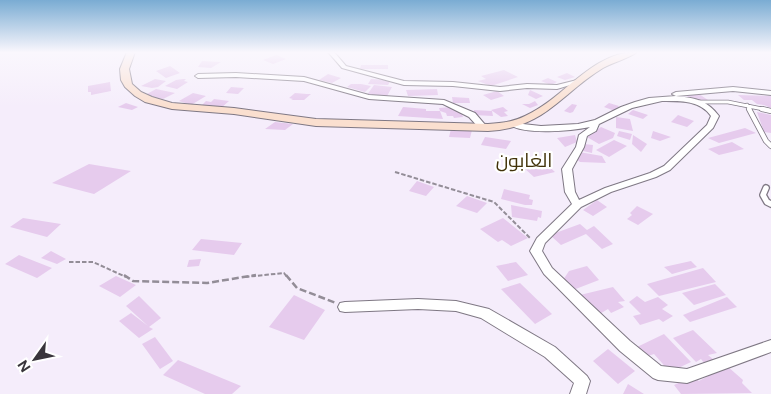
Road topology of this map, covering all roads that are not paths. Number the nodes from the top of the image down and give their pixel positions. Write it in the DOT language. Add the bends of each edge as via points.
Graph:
graph roads {
  1 [pos="123,70"];
  2 [pos="357,70"];
  3 [pos="595,70"];
  4 [pos="198,76"];
  5 [pos="577,82"];
  6 [pos="771,94"];
  7 [pos="699,102"];
  8 [pos="636,104"];
  9 [pos="747,105"];
  10 [pos="771,111"];
  11 [pos="595,123"];
  12 [pos="514,124"];
  13 [pos="483,127"];
  14 [pos="771,146"];
  15 [pos="766,188"];
  16 [pos="771,204"];
  17 [pos="577,205"];
  18 [pos="345,307"];
  19 [pos="771,346"];
  20 [pos="578,394"];
  1 -- 13 [label="main road" via="126,82 139,95 164,104 309,122"];
  2 -- 5 [label="street" via="404,83 505,89 557,87"];
  3 -- 5 [label="main road"];
  4 -- 13 [label="street" via="304,79 376,98 444,102 472,115"];
  5 -- 12 [label="main road" via="539,114"];
  6 -- 8 [label="street" via="733,88 657,97"];
  7 -- 8 [label="street" via="682,99"];
  7 -- 9 [label="lane"];
  7 -- 17 [label="street" via="713,112 714,121 673,163 653,175 608,190"];
  8 -- 11 [label="street"];
  9 -- 10 [label="lane"];
  9 -- 14 [label="lane"];
  11 -- 12 [label="street" via="555,128"];
  11 -- 17 [label="street" via="583,136 567,169 570,192"];
  12 -- 13 [label="main road"];
  15 -- 16 [label="lane" via="764,195"];
  17 -- 19 [label="street" via="541,241 536,251 548,271 625,346 658,373 687,376"];
  18 -- 20 [label="street" via="418,304 456,306 484,313 550,352 582,381"];
}
